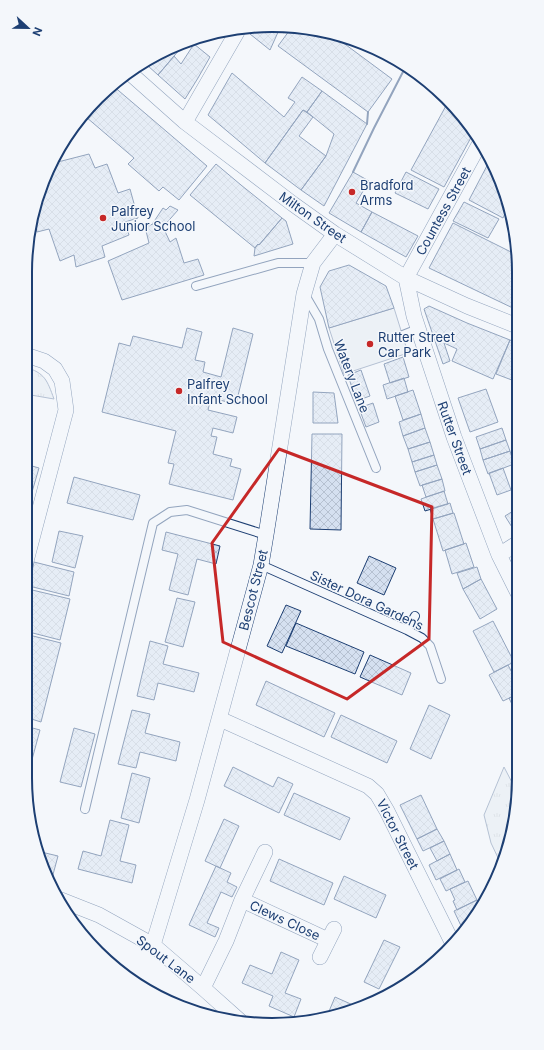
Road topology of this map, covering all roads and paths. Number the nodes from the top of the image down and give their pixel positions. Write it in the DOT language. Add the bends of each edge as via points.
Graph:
graph roads {
  1 [pos="235,35"];
  2 [pos="134,76"];
  3 [pos="185,122"];
  4 [pos="477,148"];
  5 [pos="334,234"];
  6 [pos="313,263"];
  7 [pos="406,278"];
  8 [pos="196,286"];
  9 [pos="304,294"];
  10 [pos="512,324"];
  11 [pos="418,330"];
  12 [pos="403,335"];
  13 [pos="32,357"];
  14 [pos="376,468"];
  15 [pos="266,535"];
  16 [pos="32,539"];
  17 [pos="512,547"];
  18 [pos="499,555"];
  19 [pos="261,565"];
  20 [pos="512,582"];
  21 [pos="415,616"];
  22 [pos="407,630"];
  23 [pos="440,679"];
  24 [pos="220,719"];
  25 [pos="84,809"];
  26 [pos="265,852"];
  27 [pos="242,900"];
  28 [pos="67,902"];
  29 [pos="450,938"];
  30 [pos="153,945"];
  31 [pos="320,957"];
  32 [pos="203,988"];
  33 [pos="233,1014"];
  1 -- 3 [label="street"];
  2 -- 3 [label="street, Milton Street"];
  3 -- 5 [label="street, Milton Street"];
  4 -- 7 [label="street, Countess Street"];
  5 -- 6 [label="street, Bescot Street"];
  5 -- 7 [label="street, Milton Street"];
  6 -- 8 [label="lane" via="278,263"];
  6 -- 9 [label="street, Bescot Street"];
  7 -- 10 [label="street, Milton Street"];
  7 -- 11 [label="street, Rutter Street"];
  9 -- 14 [label="lane, Watery Lane" via="319,319 335,357"];
  9 -- 15 [label="street, Bescot Street"];
  11 -- 12 [label="lane"];
  11 -- 18 [label="street, Rutter Street" via="454,437"];
  13 -- 16 [label="street" via="44,361 55,369 62,381 66,410"];
  15 -- 19 [label="street, Bescot Street"];
  15 -- 25 [label="lane" via="187,510 170,512 153,523"];
  17 -- 18 [label="street"];
  18 -- 20 [label="street, Rutter Street"];
  19 -- 22 [label="lane, Sister Dora Gardens"];
  19 -- 24 [label="street, Bescot Street"];
  21 -- 22 [label="lane"];
  22 -- 23 [label="lane, Sister Dora Gardens" via="430,646"];
  24 -- 29 [label="street, Victor Street" via="368,786 377,794"];
  24 -- 30 [label="street, Bescot Street"];
  26 -- 27 [label="street, Clews Close"];
  27 -- 31 [label="street, Clews Close" via="331,935"];
  27 -- 32 [label="street, Clews Close"];
  28 -- 30 [label="street, Spout Lane" via="99,915"];
  30 -- 32 [label="street, Spout Lane"];
  32 -- 33 [label="street, Spout Lane"];
}
